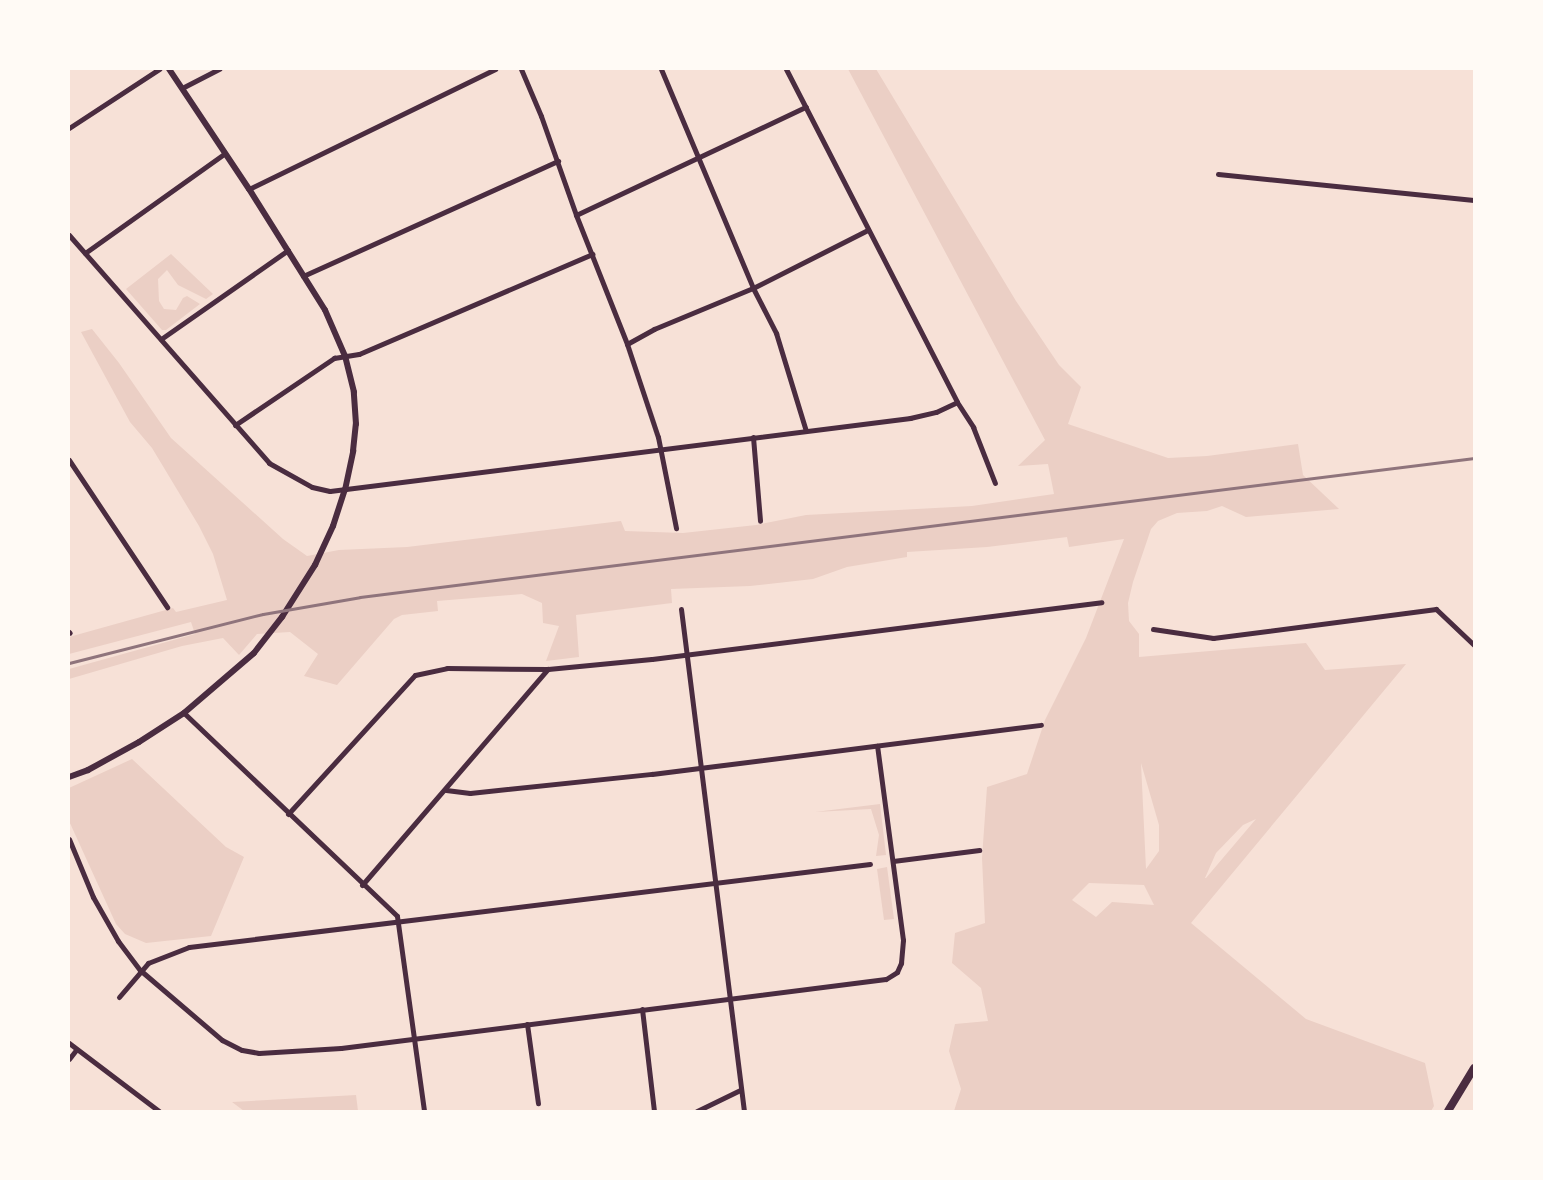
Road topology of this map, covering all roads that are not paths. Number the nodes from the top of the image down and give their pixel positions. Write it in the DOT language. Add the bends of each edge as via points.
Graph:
graph roads {
  1 [pos="159,69"];
  2 [pos="169,69"];
  3 [pos="219,69"];
  4 [pos="495,69"];
  5 [pos="521,69"];
  6 [pos="661,69"];
  7 [pos="786,69"];
  8 [pos="182,88"];
  9 [pos="806,107"];
  10 [pos="69,128"];
  11 [pos="224,154"];
  12 [pos="698,158"];
  13 [pos="558,161"];
  14 [pos="1218,174"];
  15 [pos="249,189"];
  16 [pos="1474,200"];
  17 [pos="576,215"];
  18 [pos="868,230"];
  19 [pos="69,235"];
  20 [pos="288,250"];
  21 [pos="85,253"];
  22 [pos="592,254"];
  23 [pos="303,276"];
  24 [pos="753,288"];
  25 [pos="161,339"];
  26 [pos="627,344"];
  27 [pos="345,356"];
  28 [pos="957,402"];
  29 [pos="235,425"];
  30 [pos="806,431"];
  31 [pos="753,437"];
  32 [pos="661,450"];
  33 [pos="69,460"];
  34 [pos="994,483"];
  35 [pos="345,490"];
  36 [pos="760,521"];
  37 [pos="676,528"];
  38 [pos="1101,602"];
  39 [pos="167,607"];
  40 [pos="681,609"];
  41 [pos="1153,629"];
  42 [pos="1474,645"];
  43 [pos="687,655"];
  44 [pos="548,669"];
  45 [pos="184,713"];
  46 [pos="1041,725"];
  47 [pos="877,746"];
  48 [pos="699,767"];
  49 [pos="69,777"];
  50 [pos="446,790"];
  51 [pos="288,814"];
  52 [pos="69,839"];
  53 [pos="979,850"];
  54 [pos="892,861"];
  55 [pos="870,864"];
  56 [pos="715,884"];
  57 [pos="362,885"];
  58 [pos="399,922"];
  59 [pos="140,970"];
  60 [pos="119,997"];
  61 [pos="728,1001"];
  62 [pos="642,1010"];
  63 [pos="527,1024"];
  64 [pos="413,1037"];
  65 [pos="69,1043"];
  66 [pos="76,1050"];
  67 [pos="69,1059"];
  68 [pos="1474,1068"];
  69 [pos="740,1090"];
  70 [pos="538,1103"];
  71 [pos="159,1111"];
  72 [pos="424,1111"];
  73 [pos="654,1111"];
  74 [pos="697,1111"];
  75 [pos="744,1111"];
  76 [pos="1448,1111"];
  1 -- 10 [label="street"];
  2 -- 8 [label="street"];
  3 -- 8 [label="street"];
  4 -- 15 [label="street"];
  5 -- 13 [label="street"];
  6 -- 12 [label="street"];
  7 -- 9 [label="street"];
  8 -- 11 [label="street"];
  9 -- 12 [label="street"];
  9 -- 18 [label="street"];
  11 -- 15 [label="street"];
  11 -- 21 [label="street"];
  12 -- 17 [label="street"];
  12 -- 24 [label="street"];
  13 -- 17 [label="street"];
  13 -- 23 [label="street"];
  14 -- 16 [label="street"];
  15 -- 20 [label="street"];
  17 -- 22 [label="street"];
  18 -- 24 [label="street"];
  18 -- 28 [label="street"];
  19 -- 21 [label="street"];
  20 -- 23 [label="street"];
  20 -- 25 [label="street"];
  21 -- 25 [label="street"];
  22 -- 26 [label="street"];
  22 -- 27 [label="street" via="359,354"];
  23 -- 27 [label="street" via="325,310"];
  24 -- 26 [label="street"];
  24 -- 30 [label="street" via="776,333"];
  25 -- 29 [label="street"];
  26 -- 32 [label="street"];
  27 -- 29 [label="street" via="330,360"];
  27 -- 35 [label="street" via="356,417"];
  28 -- 30 [label="street" via="910,418"];
  28 -- 34 [label="street" via="984,450"];
  29 -- 35 [label="street" via="280,472 312,487"];
  30 -- 31 [label="street"];
  31 -- 32 [label="street"];
  31 -- 36 [label="street"];
  32 -- 35 [label="street"];
  32 -- 37 [label="street"];
  33 -- 39 [label="street"];
  35 -- 45 [label="street" via="324,546 282,617 235,671"];
  38 -- 43 [label="street"];
  40 -- 43 [label="street"];
  41 -- 42 [label="street" via="1191,637 1223,638 1436,609"];
  43 -- 44 [label="street"];
  43 -- 48 [label="street"];
  44 -- 50 [label="street"];
  44 -- 51 [label="street" via="447,668 416,675"];
  45 -- 49 [label="street" via="139,742"];
  45 -- 51 [label="street"];
  46 -- 47 [label="street"];
  47 -- 48 [label="street"];
  47 -- 54 [label="street"];
  48 -- 50 [label="street" via="481,792"];
  48 -- 56 [label="street"];
  50 -- 57 [label="street"];
  51 -- 57 [label="street"];
  52 -- 59 [label="street" via="93,897"];
  53 -- 54 [label="street"];
  54 -- 61 [label="street" via="903,940 897,972 886,979"];
  55 -- 56 [label="street"];
  56 -- 58 [label="street"];
  56 -- 61 [label="street"];
  57 -- 58 [label="street"];
  58 -- 59 [label="street" via="189,947 166,954"];
  58 -- 64 [label="street"];
  59 -- 60 [label="street"];
  59 -- 64 [label="street" via="222,1040 242,1050 259,1053 341,1048"];
  61 -- 62 [label="street"];
  61 -- 69 [label="street"];
  62 -- 63 [label="street"];
  62 -- 73 [label="street"];
  63 -- 64 [label="street"];
  63 -- 70 [label="street"];
  64 -- 72 [label="street"];
  65 -- 66 [label="street"];
  66 -- 67 [label="street"];
  66 -- 71 [label="street"];
  68 -- 76 [label="main road"];
  69 -- 74 [label="street"];
  69 -- 75 [label="street"];
}
